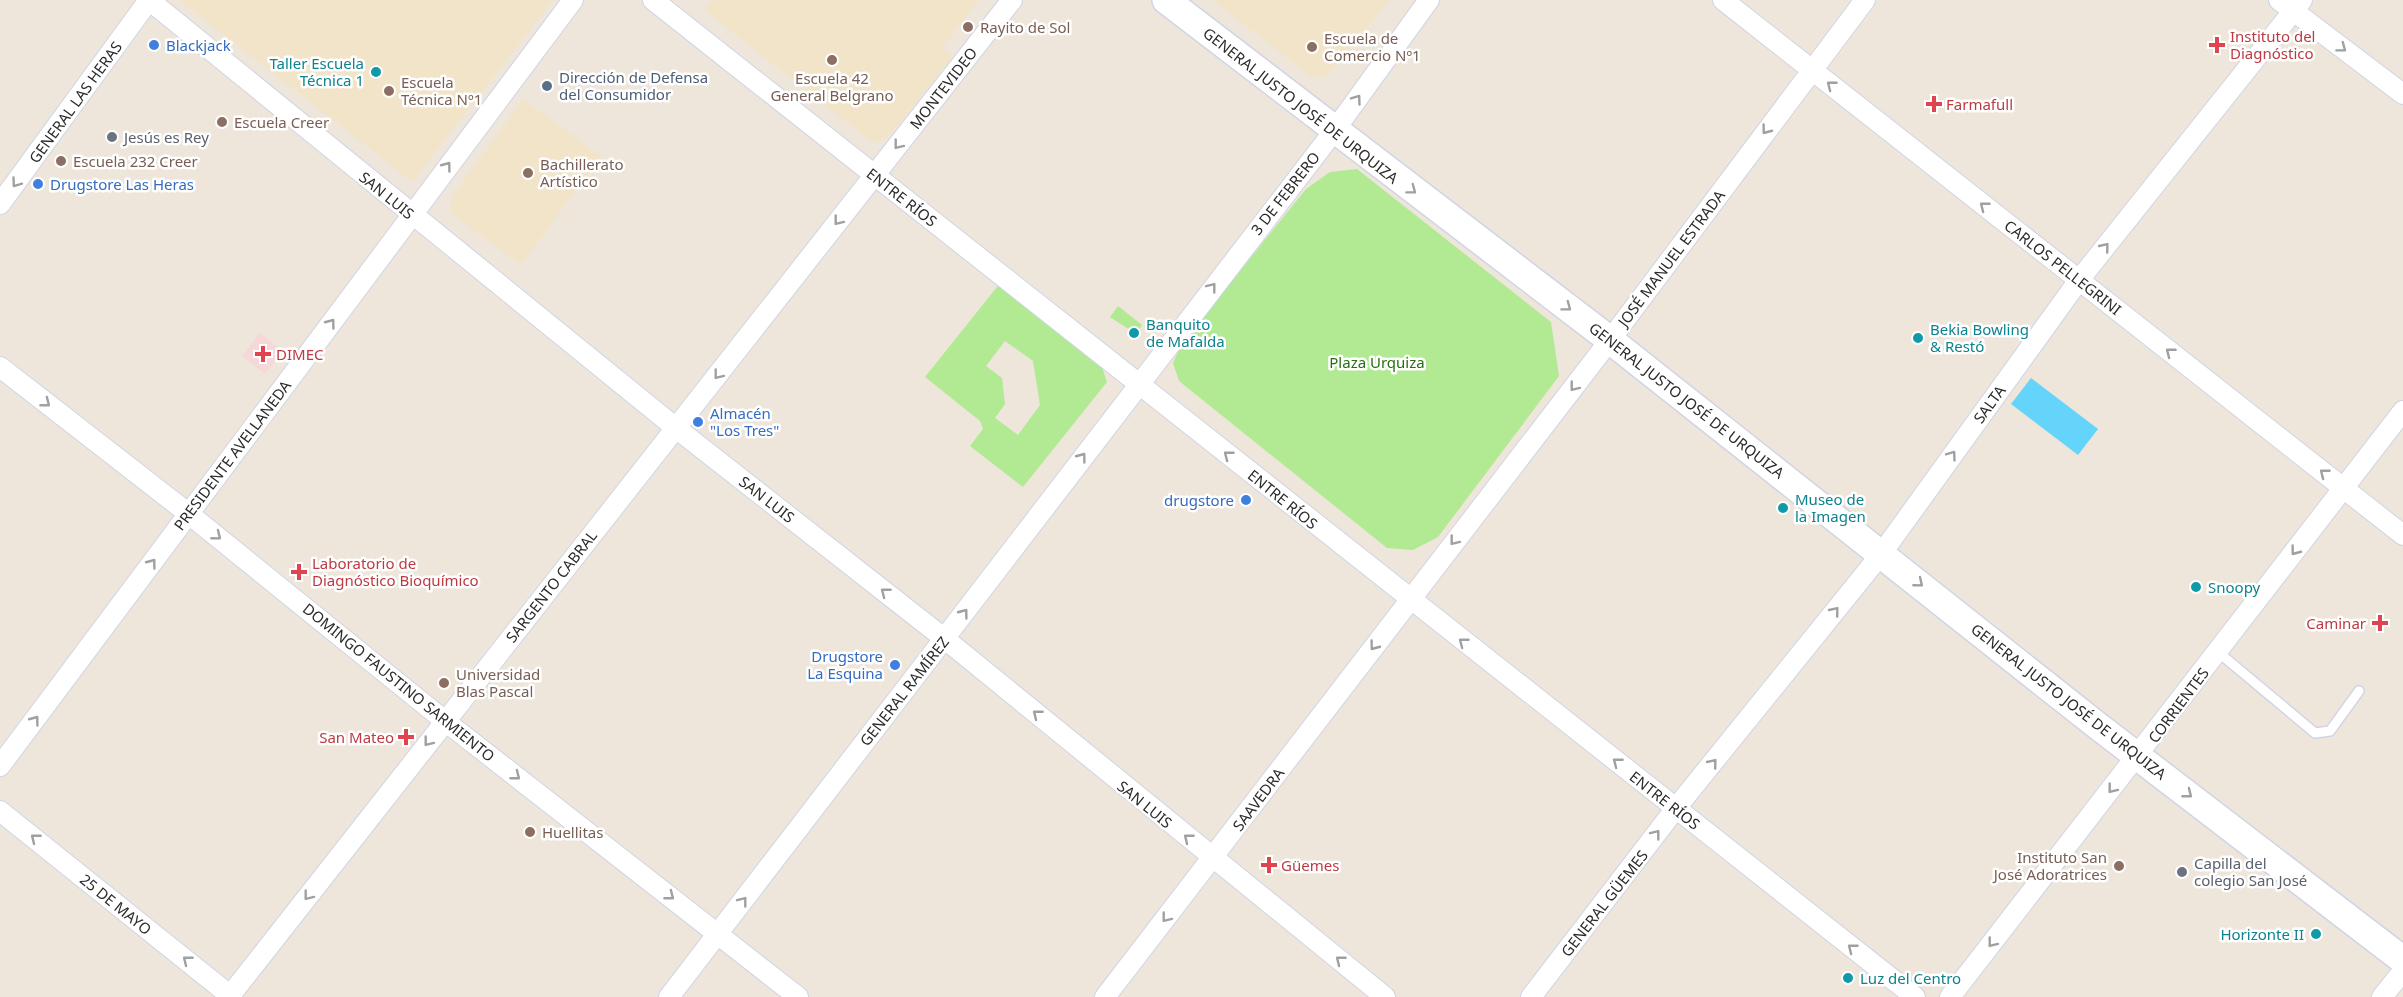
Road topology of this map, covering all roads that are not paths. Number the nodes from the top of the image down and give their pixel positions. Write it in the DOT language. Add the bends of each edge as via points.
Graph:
graph roads {
  1 [pos="149,0"];
  2 [pos="573,0"];
  3 [pos="652,0"];
  4 [pos="1012,0"];
  5 [pos="1166,0"];
  6 [pos="1429,0"];
  7 [pos="1723,0"];
  8 [pos="1865,0"];
  9 [pos="2291,4"];
  10 [pos="1811,69"];
  11 [pos="2403,94"];
  12 [pos="1334,131"];
  13 [pos="874,175"];
  14 [pos="0,204"];
  15 [pos="411,214"];
  16 [pos="2079,280"];
  17 [pos="1610,340"];
  18 [pos="0,367"];
  19 [pos="1138,383"];
  20 [pos="2403,411"];
  21 [pos="676,428"];
  22 [pos="2344,488"];
  23 [pos="189,514"];
  24 [pos="2403,535"];
  25 [pos="1882,553"];
  26 [pos="1409,599"];
  27 [pos="945,639"];
  28 [pos="2218,652"];
  29 [pos="2359,691"];
  30 [pos="445,721"];
  31 [pos="2138,756"];
  32 [pos="0,766"];
  33 [pos="1676,808"];
  34 [pos="0,811"];
  35 [pos="1212,859"];
  36 [pos="718,934"];
  37 [pos="2403,960"];
  38 [pos="2403,971"];
  39 [pos="230,996"];
  40 [pos="669,997"];
  41 [pos="798,997"];
  42 [pos="1105,997"];
  43 [pos="1385,997"];
  44 [pos="1531,997"];
  45 [pos="1915,997"];
  46 [pos="1950,997"];
  47 [pos="2382,997"];
  1 -- 14 [label="street, GENERAL LAS HERAS, one-way"];
  1 -- 15 [label="street, SAN LUIS"];
  15 -- 2 [label="street, PRESIDENTE AVELLANEDA, one-way"];
  3 -- 13 [label="street, ENTRE RÍOS"];
  4 -- 13 [label="street, MONTEVIDEO, one-way"];
  5 -- 12 [label="street, GENERAL JUSTO JOSÉ DE URQUIZA"];
  12 -- 6 [label="street, 3 DE FEBRERO, one-way"];
  7 -- 10 [label="street, CARLOS PELLEGRINI"];
  8 -- 10 [label="street, JOSÉ MANUEL ESTRADA"];
  9 -- 11 [label="street, one-way"];
  16 -- 9 [label="street, SALTA, one-way"];
  16 -- 10 [label="street, CARLOS PELLEGRINI, one-way"];
  10 -- 17 [label="street, JOSÉ MANUEL ESTRADA, one-way"];
  12 -- 17 [label="street, GENERAL JUSTO JOSÉ DE URQUIZA, one-way"];
  19 -- 12 [label="street, 3 DE FEBRERO, one-way"];
  13 -- 19 [label="street, ENTRE RÍOS"];
  13 -- 21 [label="street, SARGENTO CABRAL, one-way"];
  15 -- 21 [label="street, SAN LUIS"];
  23 -- 15 [label="street, PRESIDENTE AVELLANEDA, one-way"];
  22 -- 16 [label="street, CARLOS PELLEGRINI, one-way"];
  25 -- 16 [label="street, SALTA, one-way"];
  17 -- 25 [label="street, GENERAL JUSTO JOSÉ DE URQUIZA"];
  17 -- 26 [label="street, JOSÉ MANUEL ESTRADA, one-way"];
  18 -- 23 [label="street, DOMINGO FAUSTINO SARMIENTO, one-way"];
  26 -- 19 [label="street, ENTRE RÍOS, one-way"];
  27 -- 19 [label="street, GENERAL RAMÍREZ, one-way"];
  20 -- 22 [label="street, CORRIENTES"];
  27 -- 21 [label="street, SAN LUIS, one-way"];
  21 -- 30 [label="street, SARGENTO CABRAL"];
  22 -- 24 [label="street, CARLOS PELLEGRINI"];
  22 -- 28 [label="street, CORRIENTES, one-way"];
  23 -- 30 [label="street, DOMINGO FAUSTINO SARMIENTO, one-way"];
  32 -- 23 [label="street, PRESIDENTE AVELLANEDA, one-way"];
  25 -- 31 [label="street, GENERAL JUSTO JOSÉ DE URQUIZA, one-way"];
  33 -- 25 [label="street, SALTA, one-way"];
  33 -- 26 [label="street, ENTRE RÍOS, one-way"];
  26 -- 35 [label="street, SAAVEDRA, one-way"];
  35 -- 27 [label="street, SAN LUIS, one-way"];
  36 -- 27 [label="street, GENERAL RAMÍREZ, one-way"];
  28 -- 29 [label="lane" via="2315,733 2330,731"];
  28 -- 31 [label="street, CORRIENTES"];
  30 -- 36 [label="street, DOMINGO FAUSTINO SARMIENTO, one-way"];
  30 -- 39 [label="street, SARGENTO CABRAL, one-way"];
  31 -- 37 [label="street, GENERAL JUSTO JOSÉ DE URQUIZA, one-way"];
  31 -- 46 [label="street, CORRIENTES, one-way"];
  44 -- 33 [label="street, GENERAL GÜEMES, one-way"];
  45 -- 33 [label="street, ENTRE RÍOS, one-way"];
  39 -- 34 [label="street, 25 DE MAYO, one-way"];
  35 -- 42 [label="street, SAAVEDRA, one-way"];
  43 -- 35 [label="street, SAN LUIS, one-way"];
  36 -- 40 [label="street, GENERAL RAMÍREZ"];
  36 -- 41 [label="street, DOMINGO FAUSTINO SARMIENTO"];
  38 -- 47 [label="street"];
}
